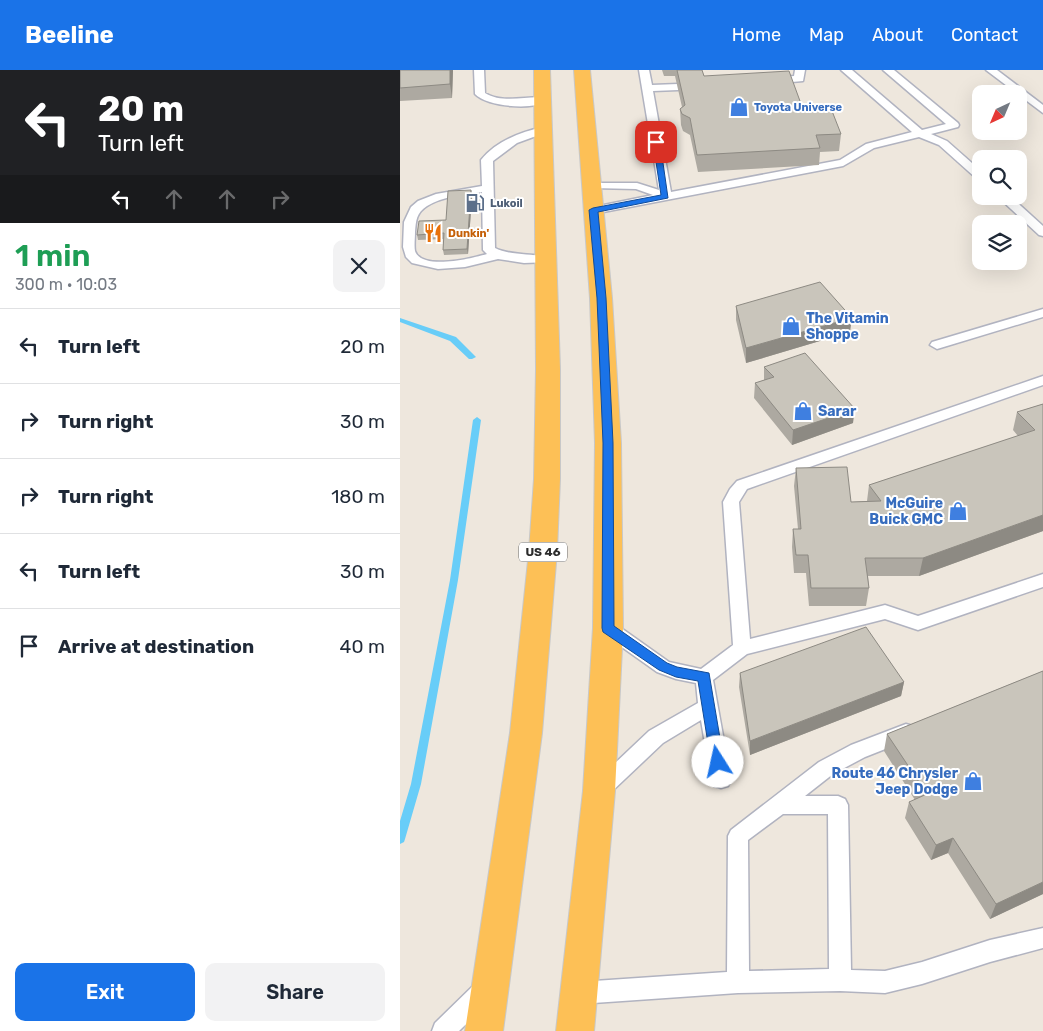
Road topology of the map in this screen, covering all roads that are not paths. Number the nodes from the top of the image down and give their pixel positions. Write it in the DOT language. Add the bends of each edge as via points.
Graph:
graph roads {
  1 [pos="479,70"];
  2 [pos="542,70"];
  3 [pos="644,70"];
  4 [pos="800,70"];
  5 [pos="846,70"];
  6 [pos="888,70"];
  7 [pos="991,70"];
  8 [pos="584,73"];
  9 [pos="761,82"];
  10 [pos="678,87"];
  11 [pos="647,88"];
  12 [pos="543,100"];
  13 [pos="1043,110"];
  14 [pos="543,130"];
  15 [pos="921,134"];
  16 [pos="972,169"];
  17 [pos="488,188"];
  18 [pos="666,196"];
  19 [pos="593,197"];
  20 [pos="1013,205"];
  21 [pos="1043,232"];
  22 [pos="497,255"];
  23 [pos="546,258"];
  24 [pos="1043,313"];
  25 [pos="936,345"];
  26 [pos="1043,380"];
  27 [pos="1043,580"];
  28 [pos="608,628"];
  29 [pos="742,648"];
  30 [pos="704,676"];
  31 [pos="708,707"];
  32 [pos="923,725"];
  33 [pos="721,780"];
  34 [pos="598,791"];
  35 [pos="779,804"];
  36 [pos="1043,938"];
  37 [pos="840,980"];
  38 [pos="738,982"];
  39 [pos="492,984"];
  40 [pos="579,993"];
  41 [pos="443,1031"];
  42 [pos="484,1031"];
  43 [pos="575,1031"];
  1 -- 12 [label="lane" via="480,94 487,99 508,103"];
  2 -- 12 [label="highway, US 46"];
  3 -- 11 [label="lane"];
  4 -- 9 [label="lane" via="799,79"];
  5 -- 15 [label="lane"];
  6 -- 15 [label="lane" via="954,125"];
  7 -- 13 [label="lane"];
  8 -- 19 [label="highway"];
  10 -- 11 [label="lane"];
  11 -- 18 [label="lane"];
  12 -- 14 [label="highway, US 46"];
  14 -- 17 [label="lane" via="511,140 495,151 487,160"];
  14 -- 23 [label="highway, US 46"];
  15 -- 16 [label="lane" via="943,143"];
  15 -- 18 [label="lane" via="870,146 843,163"];
  17 -- 22 [label="lane" via="489,250"];
  17 -- 22 [label="lane" via="435,199 415,209 410,215 409,249 418,262 428,265 470,263"];
  18 -- 19 [label="lane"];
  18 -- 19 [label="lane" via="637,186"];
  19 -- 28 [label="highway" via="602,298 608,443"];
  20 -- 21 [label="lane"];
  22 -- 23 [label="lane" via="516,259"];
  23 -- 39 [label="highway, US 46" via="548,479 543,551 526,733"];
  24 -- 25 [label="lane"];
  26 -- 29 [label="lane" via="742,485 731,502"];
  27 -- 29 [label="lane" via="918,623 885,612"];
  28 -- 30 [label="lane" via="663,667"];
  28 -- 34 [label="highway"];
  29 -- 30 [label="lane"];
  30 -- 31 [label="lane"];
  31 -- 33 [label="lane"];
  31 -- 34 [label="lane" via="656,737"];
  32 -- 35 [label="lane" via="858,751 826,768"];
  34 -- 40 [label="highway"];
  35 -- 37 [label="lane" via="838,805"];
  35 -- 38 [label="lane" via="738,836"];
  36 -- 37 [label="lane" via="885,982"];
  37 -- 38 [label="lane"];
  38 -- 40 [label="lane"];
  39 -- 41 [label="lane"];
  39 -- 42 [label="highway, US 46"];
  40 -- 43 [label="highway"];
}
